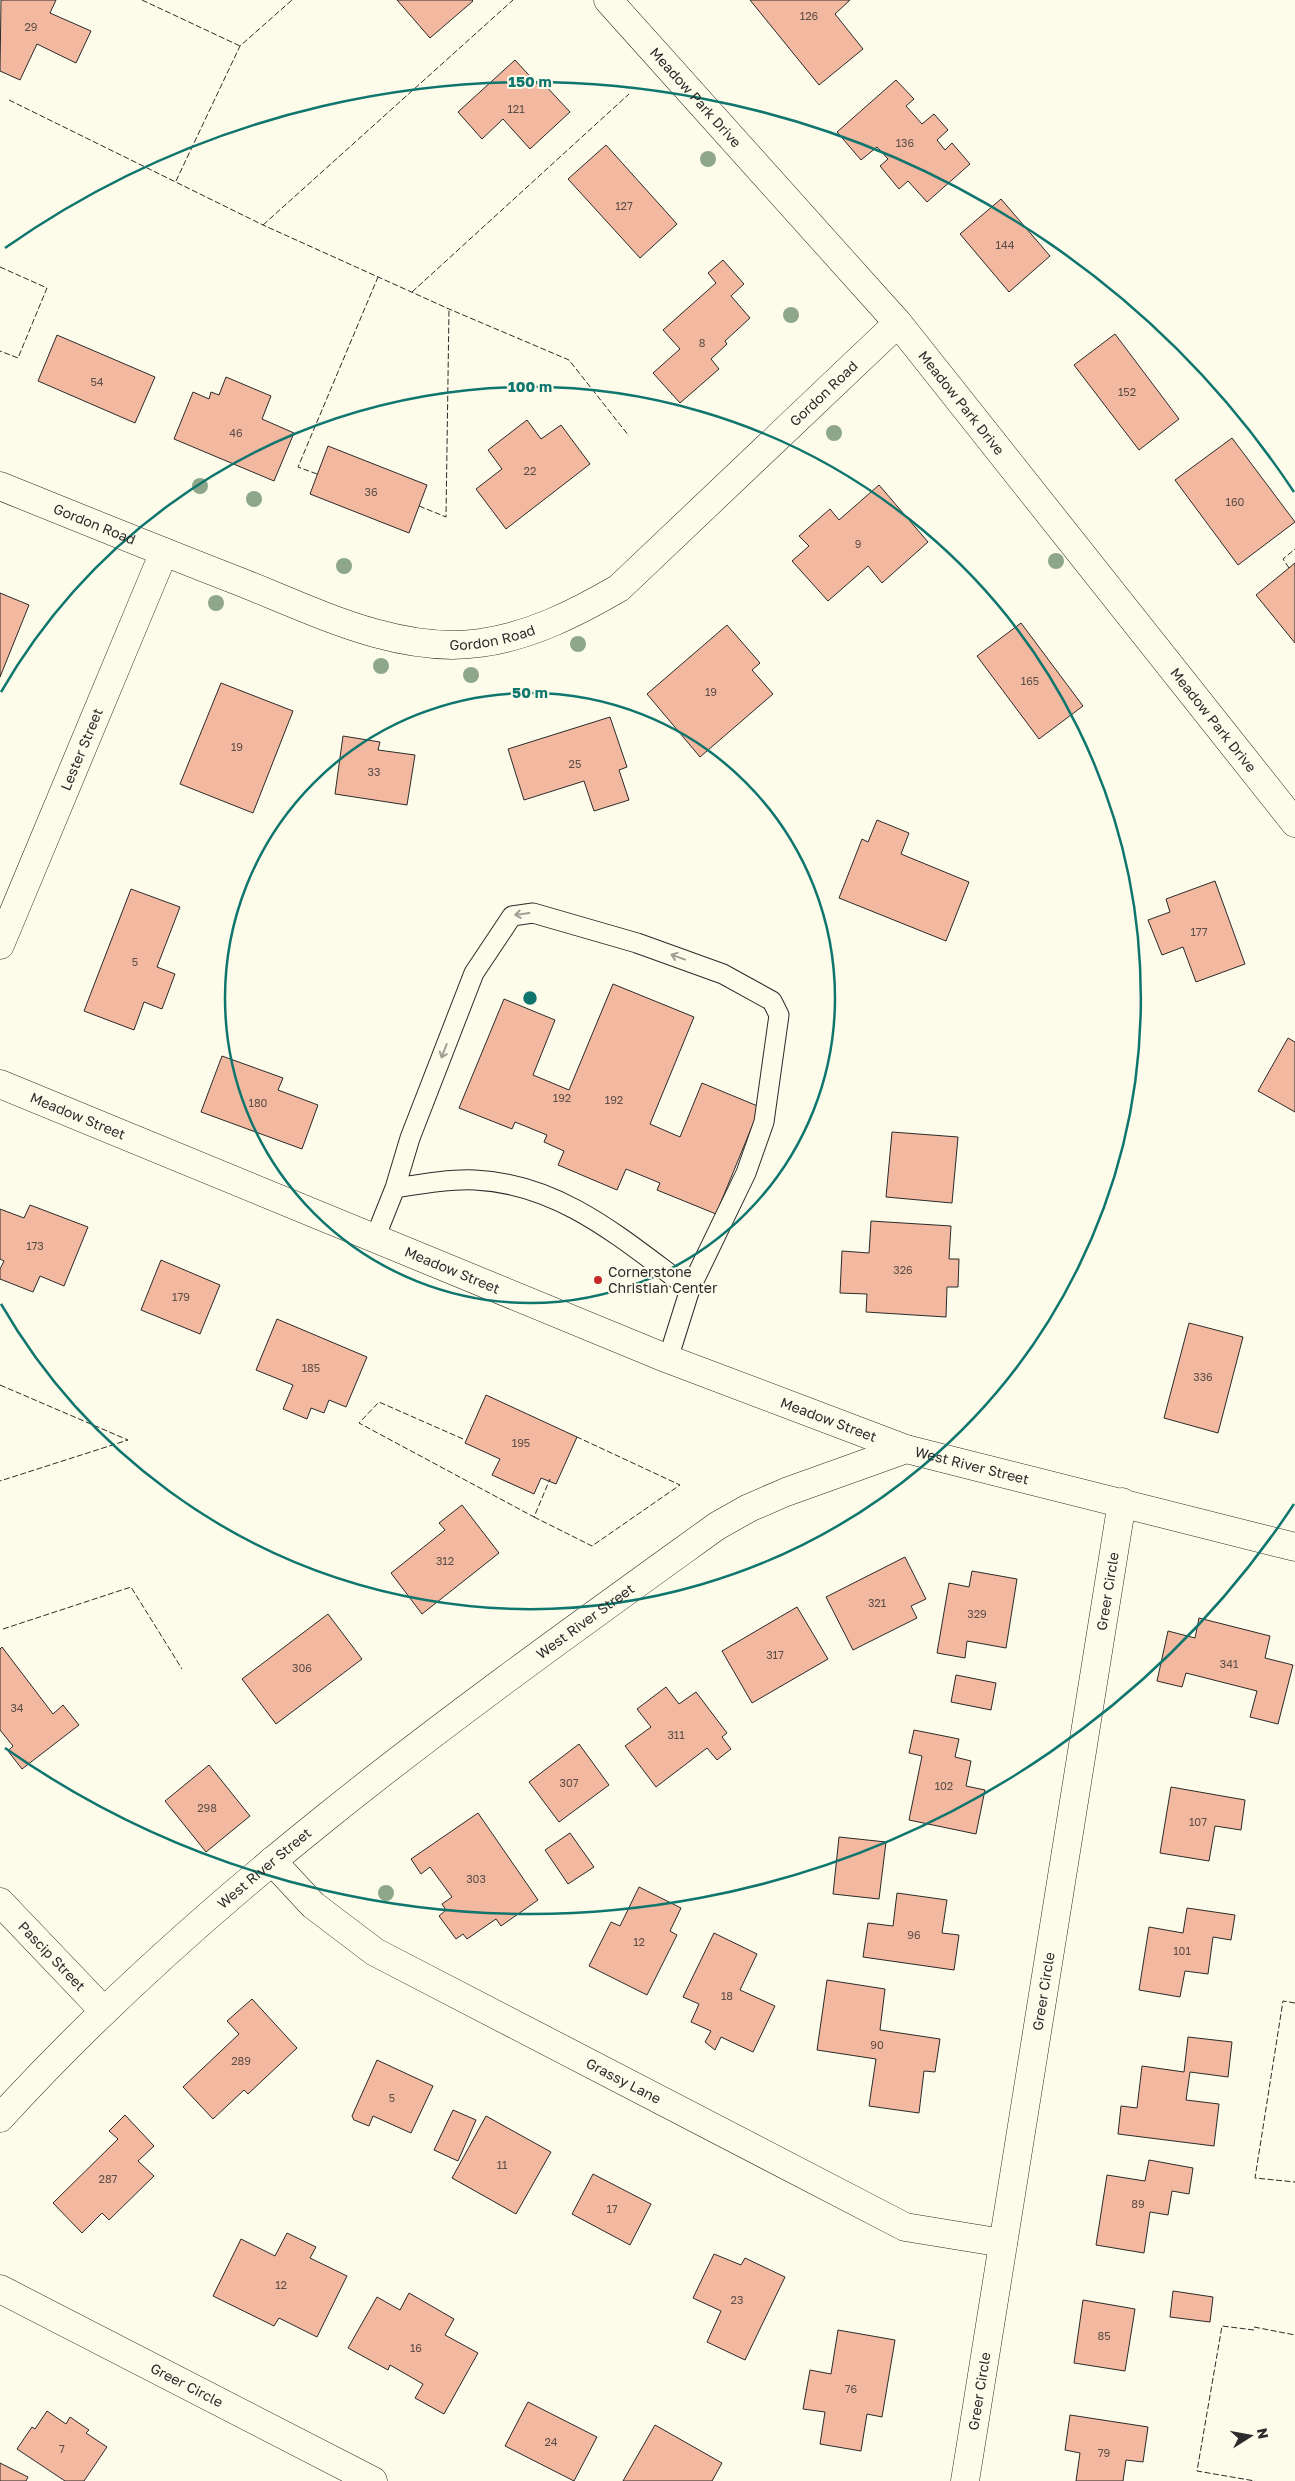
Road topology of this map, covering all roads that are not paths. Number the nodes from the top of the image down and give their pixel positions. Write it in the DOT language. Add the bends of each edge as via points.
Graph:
graph roads {
  1 [pos="608,0"];
  2 [pos="898,323"];
  3 [pos="0,486"];
  4 [pos="164,552"];
  5 [pos="1295,823"];
  6 [pos="0,945"];
  7 [pos="0,1084"];
  8 [pos="395,1188"];
  9 [pos="374,1238"];
  10 [pos="690,1289"];
  11 [pos="668,1359"];
  12 [pos="906,1449"];
  13 [pos="1122,1502"];
  14 [pos="1295,1547"];
  15 [pos="272,1861"];
  16 [pos="0,1902"];
  17 [pos="104,2011"];
  18 [pos="0,2118"];
  19 [pos="1003,2243"];
  20 [pos="0,2288"];
  21 [pos="373,2481"];
  22 [pos="965,2481"];
  1 -- 2 [label="street, Meadow Park Drive"];
  2 -- 4 [label="street, Gordon Road" via="619,588 569,617 521,634 479,643 438,644 365,631"];
  2 -- 5 [label="street, Meadow Park Drive"];
  3 -- 4 [label="street, Gordon Road"];
  4 -- 6 [label="street, Lester Street"];
  7 -- 9 [label="street, Meadow Street"];
  8 -- 9 [label="lane"];
  8 -- 10 [label="lane" via="474,1180 537,1190 596,1221"];
  10 -- 8 [label="lane, one-way" via="746,1173 764,1122 779,1015 772,1001 724,974 637,942 533,913 512,916 474,973 410,1138"];
  9 -- 11 [label="street, Meadow Street"];
  10 -- 11 [label="lane"];
  11 -- 12 [label="street, Meadow Street"];
  12 -- 13 [label="street, West River Street"];
  12 -- 15 [label="street, West River Street" via="786,1492 718,1526 367,1785"];
  13 -- 14 [label="street, West River Street"];
  13 -- 19 [label="street, Greer Circle"];
  15 -- 17 [label="street, West River Street"];
  15 -- 19 [label="street, Grassy Lane" via="313,1905 375,1952 905,2227"];
  16 -- 17 [label="street, Pascip Street"];
  17 -- 18 [label="street, West River Street"];
  19 -- 22 [label="street, Greer Circle"];
  20 -- 21 [label="street, Greer Circle"];
}
